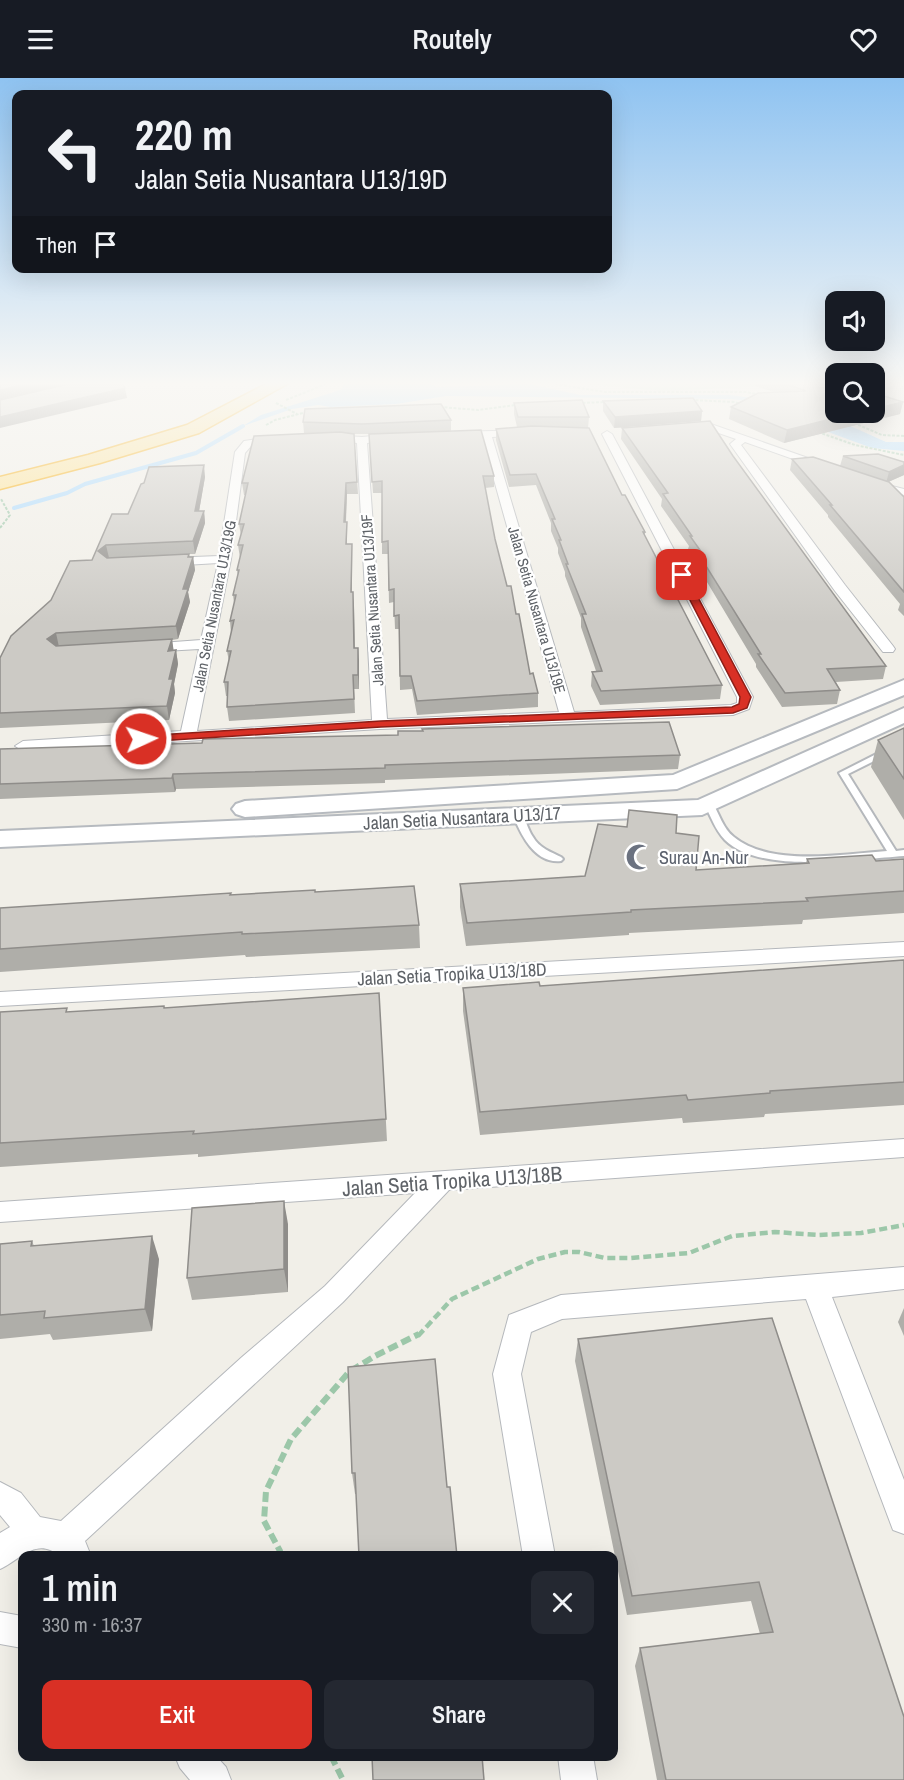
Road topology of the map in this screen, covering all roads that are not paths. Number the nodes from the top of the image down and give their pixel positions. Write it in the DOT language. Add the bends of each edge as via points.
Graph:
graph roads {
  1 [pos="27,463"];
  2 [pos="77,463"];
  3 [pos="238,463"];
  4 [pos="364,463"];
  5 [pos="495,463"];
  6 [pos="624,463"];
  7 [pos="750,463"];
  8 [pos="816,463"];
  9 [pos="831,469"];
  10 [pos="0,470"];
  11 [pos="863,481"];
  12 [pos="0,483"];
  13 [pos="904,492"];
  14 [pos="225,559"];
  15 [pos="156,562"];
  16 [pos="207,644"];
  17 [pos="128,649"];
  18 [pos="888,649"];
  19 [pos="904,687"];
  20 [pos="904,715"];
  21 [pos="568,717"];
  22 [pos="381,724"];
  23 [pos="188,736"];
  24 [pos="904,743"];
  25 [pos="23,746"];
  26 [pos="709,804"];
  27 [pos="518,815"];
  28 [pos="0,823"];
  29 [pos="0,839"];
  30 [pos="899,853"];
  31 [pos="558,859"];
  32 [pos="904,950"];
  33 [pos="0,999"];
  34 [pos="904,1148"];
  35 [pos="441,1182"];
  36 [pos="0,1212"];
  37 [pos="904,1278"];
  38 [pos="815,1287"];
  39 [pos="0,1497"];
  40 [pos="904,1519"];
  41 [pos="32,1533"];
  42 [pos="70,1547"];
  43 [pos="538,1551"];
  44 [pos="0,1553"];
  45 [pos="196,1761"];
  46 [pos="575,1761"];
  47 [pos="213,1780"];
  48 [pos="579,1780"];
  1 -- 10 [label="highway"];
  2 -- 12 [label="highway"];
  3 -- 14 [label="street, Jalan Setia Nusantara U13/19G"];
  4 -- 22 [label="street, Jalan Setia Nusantara U13/19F"];
  5 -- 21 [label="street, Jalan Setia Nusantara U13/19E"];
  6 -- 21 [label="street" via="745,697 744,706 733,710"];
  7 -- 18 [label="street"];
  8 -- 9 [label="street"];
  11 -- 13 [label="street"];
  14 -- 15 [label="street"];
  14 -- 16 [label="street, Jalan Setia Nusantara U13/19G"];
  16 -- 17 [label="street"];
  16 -- 23 [label="street, Jalan Setia Nusantara U13/19G"];
  19 -- 28 [label="main road, Jalan Setia Nusantara U13/17" via="677,782"];
  20 -- 26 [label="main road, Jalan Setia Nusantara U13/17"];
  21 -- 22 [label="street"];
  22 -- 23 [label="street"];
  23 -- 25 [label="street"];
  24 -- 30 [label="lane" via="843,773"];
  26 -- 27 [label="main road, Jalan Setia Nusantara U13/17"];
  26 -- 30 [label="lane" via="729,838 765,857"];
  27 -- 29 [label="main road, Jalan Setia Nusantara U13/17"];
  27 -- 31 [label="lane" via="528,842"];
  32 -- 33 [label="street, Jalan Setia Tropika U13/18D"];
  34 -- 35 [label="street, Jalan Setia Tropika U13/18B"];
  35 -- 36 [label="street, Jalan Setia Tropika U13/18B"];
  35 -- 42 [label="street" via="334,1294 252,1366"];
  37 -- 38 [label="street"];
  38 -- 40 [label="street"];
  38 -- 43 [label="street" via="561,1307 519,1324 507,1374"];
  39 -- 41 [label="street" via="21,1515"];
  41 -- 42 [label="street" via="55,1534"];
  41 -- 44 [label="street" via="18,1538"];
  45 -- 47 [label="street"];
  46 -- 48 [label="street"];
}
